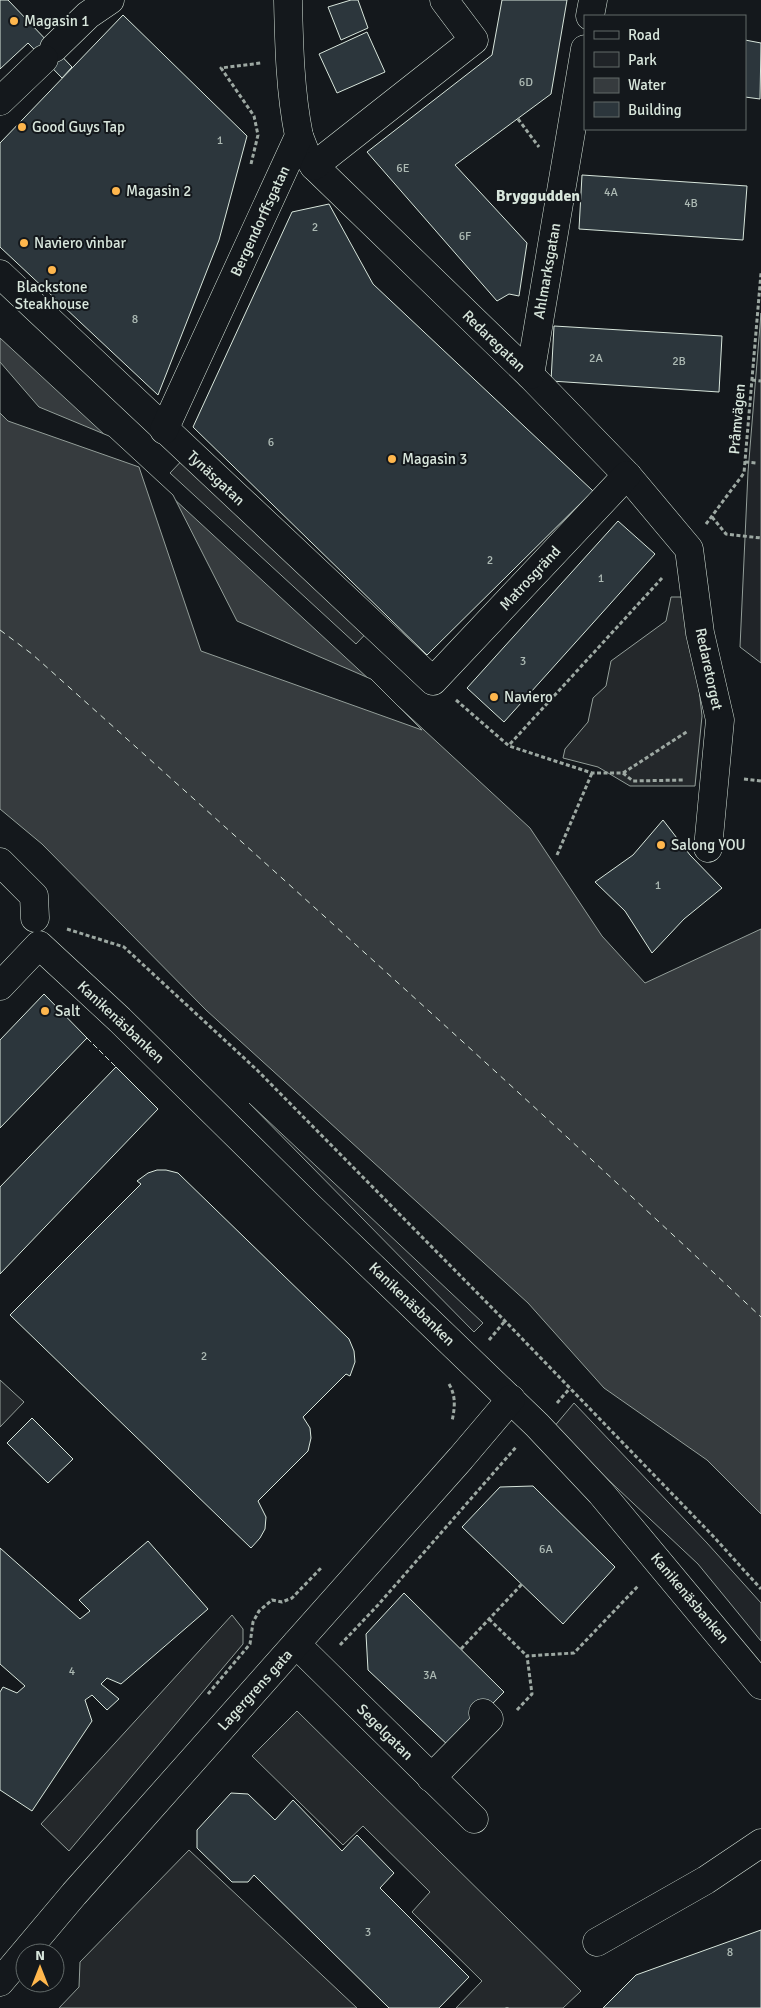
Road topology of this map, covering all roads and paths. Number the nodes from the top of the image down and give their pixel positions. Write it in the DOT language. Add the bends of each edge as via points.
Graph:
graph roads {
  1 [pos="288,0"];
  2 [pos="444,0"];
  3 [pos="593,0"];
  4 [pos="90,5"];
  5 [pos="590,15"];
  6 [pos="584,55"];
  7 [pos="289,59"];
  8 [pos="0,101"];
  9 [pos="299,136"];
  10 [pos="314,166"];
  11 [pos="250,168"];
  12 [pos="761,273"];
  13 [pos="0,274"];
  14 [pos="530,375"];
  15 [pos="752,380"];
  16 [pos="761,381"];
  17 [pos="164,430"];
  18 [pos="745,462"];
  19 [pos="756,463"];
  20 [pos="627,475"];
  21 [pos="712,517"];
  22 [pos="761,538"];
  23 [pos="689,550"];
  24 [pos="433,680"];
  25 [pos="720,720"];
  26 [pos="510,744"];
  27 [pos="592,773"];
  28 [pos="623,773"];
  29 [pos="713,779"];
  30 [pos="708,848"];
  31 [pos="557,855"];
  32 [pos="0,862"];
  33 [pos="35,918"];
  34 [pos="0,986"];
  35 [pos="505,1321"];
  36 [pos="472,1360"];
  37 [pos="511,1399"];
  38 [pos="452,1424"];
  39 [pos="325,1563"];
  40 [pos="522,1584"];
  41 [pos="640,1584"];
  42 [pos="761,1589"];
  43 [pos="489,1619"];
  44 [pos="296,1644"];
  45 [pos="461,1650"];
  46 [pos="528,1656"];
  47 [pos="761,1685"];
  48 [pos="202,1701"];
  49 [pos="483,1714"];
  50 [pos="514,1714"];
  51 [pos="431,1778"];
  52 [pos="474,1819"];
  53 [pos="761,1843"];
  54 [pos="597,1942"];
  55 [pos="0,1982"];
  1 -- 7 [label="street"];
  2 -- 10 [label="street" via="474,40"];
  3 -- 5 [label="street"];
  4 -- 8 [label="street" via="49,54"];
  6 -- 14 [label="street, Ahlmarksgatan"];
  7 -- 9 [label="street"];
  7 -- 11 [label="path" via="221,68 254,116 258,135"];
  9 -- 10 [label="street, Redaregatan"];
  9 -- 17 [label="street, Bergendorffsgatan"];
  10 -- 14 [label="street, Redaregatan"];
  12 -- 15 [label="path, Pråmvägen"];
  13 -- 17 [label="street, Tynäsgatan"];
  14 -- 20 [label="street, Redaregatan"];
  15 -- 16 [label="path"];
  15 -- 18 [label="path, Pråmvägen"];
  17 -- 24 [label="street, Tynäsgatan"];
  18 -- 19 [label="path"];
  18 -- 21 [label="path, Pråmvägen" via="744,473"];
  20 -- 23 [label="street, Redaregatan"];
  20 -- 24 [label="street, Matrosgränd"];
  21 -- 22 [label="path" via="726,534"];
  21 -- 23 [label="path, Pråmvägen"];
  23 -- 25 [label="street, Redaretorget" via="700,632"];
  23 -- 26 [label="path, Pråmvägen"];
  24 -- 26 [label="path"];
  25 -- 28 [label="path" via="702,723"];
  25 -- 29 [label="street, Redaretorget"];
  26 -- 27 [label="path"];
  27 -- 28 [label="path"];
  27 -- 31 [label="path"];
  28 -- 29 [label="path" via="632,781"];
  29 -- 30 [label="street, Redaretorget"];
  32 -- 33 [label="street" via="34,896"];
  33 -- 35 [label="path" via="124,947 257,1070"];
  34 -- 36 [label="street, Kanikenäsbanken" via="39,945"];
  35 -- 36 [label="path"];
  35 -- 42 [label="path"];
  36 -- 37 [label="street, Kanikenäsbanken"];
  36 -- 38 [label="path" via="448,1382 454,1392"];
  37 -- 44 [label="street, Lagergrens gata"];
  37 -- 47 [label="street, Kanikenäsbanken" via="601,1493"];
  39 -- 48 [label="path" via="292,1598 282,1602 272,1600 259,1611 253,1622 250,1644"];
  40 -- 43 [label="path"];
  41 -- 46 [label="path" via="574,1653"];
  43 -- 45 [label="path"];
  43 -- 46 [label="path"];
  44 -- 51 [label="street, Segelgatan"];
  44 -- 55 [label="street, Lagergrens gata"];
  46 -- 50 [label="path" via="532,1694"];
  49 -- 51 [label="street" via="489,1719"];
  51 -- 52 [label="street, Segelgatan"];
  53 -- 54 [label="street" via="706,1880"];
}
